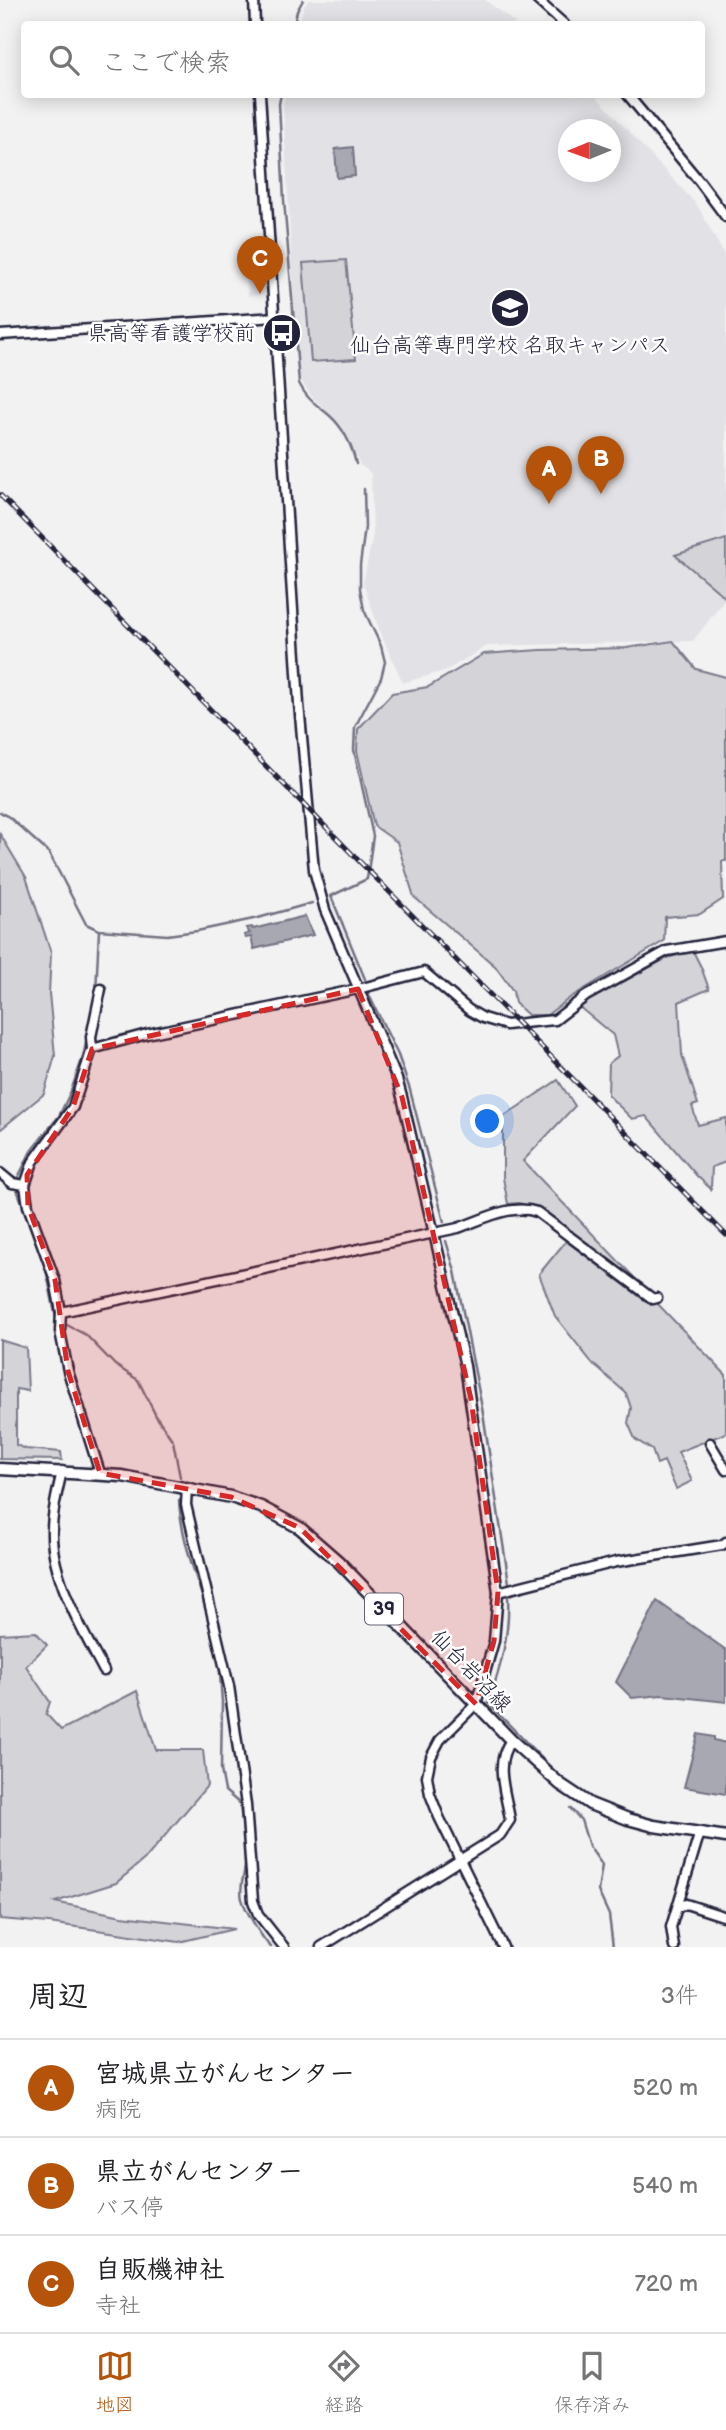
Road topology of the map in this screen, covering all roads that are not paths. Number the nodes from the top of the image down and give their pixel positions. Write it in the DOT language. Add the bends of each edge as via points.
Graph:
graph roads {
  1 [pos="254,0"];
  2 [pos="537,0"];
  3 [pos="255,21"];
  4 [pos="561,21"];
  5 [pos="260,98"];
  6 [pos="630,98"];
  7 [pos="726,217"];
  8 [pos="276,317"];
  9 [pos="0,335"];
  10 [pos="726,942"];
  11 [pos="101,989"];
  12 [pos="358,989"];
  13 [pos="92,1049"];
  14 [pos="0,1173"];
  15 [pos="19,1184"];
  16 [pos="435,1233"];
  17 [pos="657,1298"];
  18 [pos="61,1312"];
  19 [pos="710,1443"];
  20 [pos="0,1469"];
  21 [pos="726,1470"];
  22 [pos="62,1471"];
  23 [pos="100,1473"];
  24 [pos="187,1487"];
  25 [pos="726,1542"];
  26 [pos="498,1592"];
  27 [pos="104,1671"];
  28 [pos="476,1704"];
  29 [pos="510,1740"];
  30 [pos="700,1832"];
  31 [pos="726,1837"];
  32 [pos="459,1860"];
  33 [pos="679,1907"];
  34 [pos="726,1917"];
  35 [pos="284,1947"];
  36 [pos="321,1947"];
  37 [pos="503,1947"];
  38 [pos="674,1947"];
  1 -- 3 [label="street"];
  2 -- 4 [label="street"];
  5 -- 8 [label="street"];
  6 -- 7 [label="street"];
  8 -- 9 [label="street"];
  8 -- 12 [label="street" via="299,704 314,870 325,910"];
  10 -- 12 [label="street" via="667,951 586,996 555,1020 506,1024 483,1018 424,972"];
  11 -- 13 [label="street"];
  12 -- 13 [label="street"];
  12 -- 16 [label="street" via="399,1088"];
  13 -- 15 [label="street" via="73,1107"];
  14 -- 15 [label="street"];
  15 -- 18 [label="street" via="53,1270"];
  16 -- 17 [label="street" via="513,1209 529,1209"];
  16 -- 18 [label="street"];
  16 -- 26 [label="street" via="471,1399"];
  18 -- 23 [label="street" via="68,1371"];
  19 -- 21 [label="street"];
  20 -- 22 [label="main road, 仙台岩沼線 / 39"];
  22 -- 23 [label="main road, 仙台岩沼線 / 39"];
  22 -- 27 [label="street" via="52,1528 54,1552 79,1622"];
  23 -- 24 [label="main road, 仙台岩沼線 / 39"];
  24 -- 28 [label="main road, 仙台岩沼線 / 39" via="261,1507 300,1528 339,1562"];
  24 -- 35 [label="street" via="187,1510 229,1686 246,1805 253,1901"];
  25 -- 26 [label="street" via="616,1562"];
  26 -- 28 [label="street" via="494,1641"];
  28 -- 29 [label="main road, 仙台岩沼線 / 39"];
  28 -- 32 [label="street" via="440,1740 430,1757 427,1776 430,1794"];
  29 -- 30 [label="main road, 仙台岩沼線 / 39" via="590,1804 636,1821"];
  29 -- 32 [label="street" via="502,1752 501,1767 510,1820 500,1835"];
  30 -- 31 [label="main road, 仙台岩沼線 / 39"];
  30 -- 33 [label="street"];
  32 -- 36 [label="street"];
  32 -- 37 [label="street"];
  33 -- 34 [label="street" via="686,1904"];
  33 -- 38 [label="street" via="671,1927"];
}
